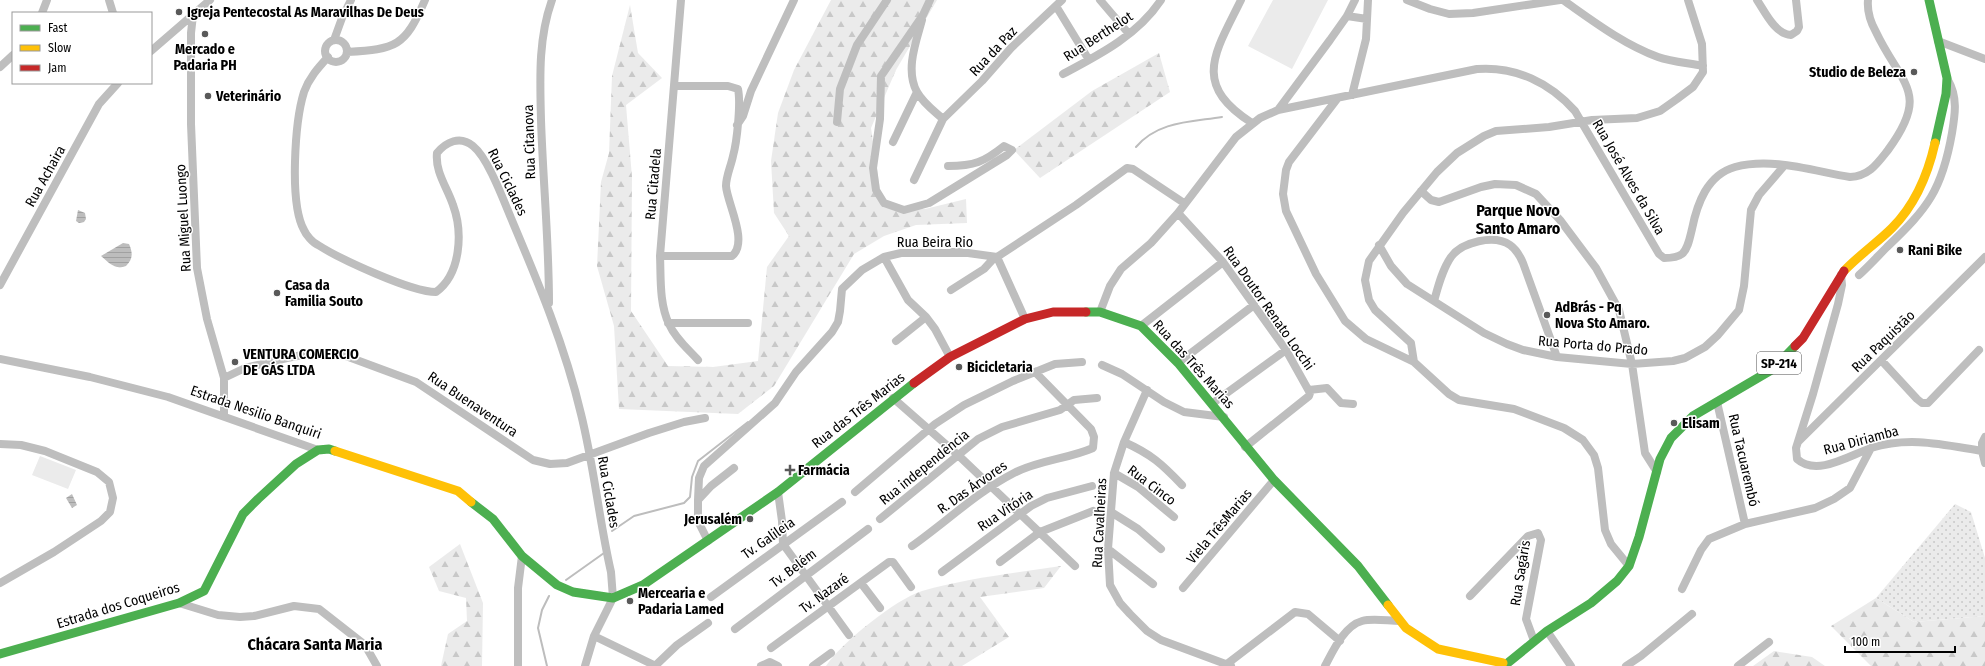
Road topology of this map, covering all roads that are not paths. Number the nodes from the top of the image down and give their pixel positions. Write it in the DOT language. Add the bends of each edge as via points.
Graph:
graph roads {
  1 [pos="46,0"];
  2 [pos="109,0"];
  3 [pos="210,0"];
  4 [pos="351,0"];
  5 [pos="425,0"];
  6 [pos="552,0"];
  7 [pos="681,0"];
  8 [pos="794,0"];
  9 [pos="887,0"];
  10 [pos="930,0"];
  11 [pos="1100,0"];
  12 [pos="1161,0"];
  13 [pos="1241,0"];
  14 [pos="1355,0"];
  15 [pos="1368,0"];
  16 [pos="1407,0"];
  17 [pos="1562,0"];
  18 [pos="1688,0"];
  19 [pos="1757,0"];
  20 [pos="1796,0"];
  21 [pos="1868,0"];
  22 [pos="1928,1"];
  23 [pos="1059,3"];
  24 [pos="42,12"];
  25 [pos="112,12"];
  26 [pos="193,15"];
  27 [pos="923,15"];
  28 [pos="1347,16"];
  29 [pos="1367,19"];
  30 [pos="1130,34"];
  31 [pos="334,40"];
  32 [pos="1938,41"];
  33 [pos="152,50"];
  34 [pos="347,52"];
  35 [pos="12,56"];
  36 [pos="328,57"];
  37 [pos="1985,59"];
  38 [pos="1089,60"];
  39 [pos="1704,66"];
  40 [pos="0,67"];
  41 [pos="1063,74"];
  42 [pos="1947,78"];
  43 [pos="117,84"];
  44 [pos="674,86"];
  45 [pos="917,92"];
  46 [pos="1352,95"];
  47 [pos="1337,99"];
  48 [pos="1278,110"];
  49 [pos="943,119"];
  50 [pos="837,122"];
  51 [pos="1581,122"];
  52 [pos="1252,123"];
  53 [pos="737,126"];
  54 [pos="892,142"];
  55 [pos="948,166"];
  56 [pos="1784,166"];
  57 [pos="914,180"];
  58 [pos="1421,190"];
  59 [pos="1184,203"];
  60 [pos="1178,213"];
  61 [pos="1886,232"];
  62 [pos="1895,240"];
  63 [pos="1379,245"];
  64 [pos="660,256"];
  65 [pos="884,257"];
  66 [pos="996,257"];
  67 [pos="1985,257"];
  68 [pos="1222,262"];
  69 [pos="1841,274"];
  70 [pos="1859,275"];
  71 [pos="0,285"];
  72 [pos="951,290"];
  73 [pos="1434,301"];
  74 [pos="1254,305"];
  75 [pos="549,307"];
  76 [pos="1100,312"];
  77 [pos="926,317"];
  78 [pos="1025,319"];
  79 [pos="668,323"];
  80 [pos="748,323"];
  81 [pos="1141,326"];
  82 [pos="896,341"];
  83 [pos="1286,350"];
  84 [pos="1979,350"];
  85 [pos="950,357"];
  86 [pos="1557,357"];
  87 [pos="0,359"];
  88 [pos="698,360"];
  89 [pos="1881,360"];
  90 [pos="1082,362"];
  91 [pos="1414,362"];
  92 [pos="1178,363"];
  93 [pos="1632,364"];
  94 [pos="1102,365"];
  95 [pos="1035,372"];
  96 [pos="224,378"];
  97 [pos="1147,390"];
  98 [pos="1309,390"];
  99 [pos="893,398"];
  100 [pos="1096,398"];
  101 [pos="1717,402"];
  102 [pos="1213,403"];
  103 [pos="1353,404"];
  104 [pos="1067,405"];
  105 [pos="224,416"];
  106 [pos="1224,417"];
  107 [pos="705,418"];
  108 [pos="930,429"];
  109 [pos="1985,437"];
  110 [pos="1124,442"];
  111 [pos="1797,442"];
  112 [pos="0,444"];
  113 [pos="1245,447"];
  114 [pos="1871,448"];
  115 [pos="318,450"];
  116 [pos="1982,451"];
  117 [pos="590,455"];
  118 [pos="958,455"];
  119 [pos="1985,463"];
  120 [pos="734,468"];
  121 [pos="1114,473"];
  122 [pos="1657,473"];
  123 [pos="1274,480"];
  124 [pos="1182,485"];
  125 [pos="991,486"];
  126 [pos="1092,486"];
  127 [pos="778,492"];
  128 [pos="855,492"];
  129 [pos="698,500"];
  130 [pos="842,502"];
  131 [pos="1093,511"];
  132 [pos="1112,512"];
  133 [pos="1020,514"];
  134 [pos="1174,517"];
  135 [pos="880,519"];
  136 [pos="1745,524"];
  137 [pos="868,529"];
  138 [pos="1040,532"];
  139 [pos="708,542"];
  140 [pos="782,544"];
  141 [pos="912,546"];
  142 [pos="1161,549"];
  143 [pos="1108,550"];
  144 [pos="522,556"];
  145 [pos="1000,562"];
  146 [pos="1075,566"];
  147 [pos="1629,566"];
  148 [pos="942,572"];
  149 [pos="806,576"];
  150 [pos="0,583"];
  151 [pos="861,583"];
  152 [pos="1153,584"];
  153 [pos="911,587"];
  154 [pos="1183,588"];
  155 [pos="1682,589"];
  156 [pos="1470,596"];
  157 [pos="711,597"];
  158 [pos="612,598"];
  159 [pos="180,603"];
  160 [pos="828,606"];
  161 [pos="880,608"];
  162 [pos="1692,614"];
  163 [pos="1400,621"];
  164 [pos="708,623"];
  165 [pos="735,629"];
  166 [pos="849,635"];
  167 [pos="1541,635"];
  168 [pos="594,636"];
  169 [pos="1340,641"];
  170 [pos="1769,642"];
  171 [pos="771,648"];
  172 [pos="831,653"];
  173 [pos="0,654"];
  174 [pos="1229,665"];
  175 [pos="1503,665"];
  176 [pos="377,666"];
  177 [pos="518,666"];
  178 [pos="585,666"];
  179 [pos="655,666"];
  180 [pos="761,666"];
  181 [pos="778,666"];
  182 [pos="813,666"];
  183 [pos="1325,666"];
  184 [pos="1571,666"];
  185 [pos="1626,666"];
  186 [pos="1738,666"];
  1 -- 24 [label="street"];
  2 -- 25 [label="street"];
  3 -- 26 [label="street"];
  4 -- 31 [label="street"];
  5 -- 34 [label="street" via="414,25 395,45 381,50"];
  6 -- 75 [label="street, Rua Citanova" via="543,32 540,56"];
  7 -- 44 [label="street, Rua Citadela"];
  8 -- 53 [label="street"];
  9 -- 50 [label="street" via="857,45 840,89"];
  10 -- 27 [label="street"];
  11 -- 30 [label="street"];
  12 -- 30 [label="street, Rua Berthelot" via="1150,16"];
  13 -- 52 [label="street" via="1218,48 1213,67 1220,95 1236,112"];
  14 -- 28 [label="street"];
  15 -- 29 [label="street"];
  16 -- 17 [label="street" via="1449,14"];
  17 -- 39 [label="street" via="1639,49 1660,57"];
  18 -- 39 [label="street" via="1702,44"];
  19 -- 20 [label="street" via="1769,20 1786,34 1794,33 1799,27"];
  21 -- 56 [label="street, Rua José Alves da Silva" via="1873,26 1906,82 1909,93 1909,113 1902,129 1876,166 1860,176 1850,177"];
  22 -- 32 [label="street, SP-214"];
  23 -- 38 [label="street"];
  23 -- 49 [label="street, Rua da Paz" via="1011,48 972,92"];
  26 -- 33 [label="street"];
  26 -- 96 [label="street, Rua Miguel Luongo" via="191,124 197,268 206,319"];
  27 -- 45 [label="street" via="912,63"];
  27 -- 55 [label="street" via="881,76 880,119 873,168 876,190 884,203 904,210 929,203 1008,155 1012,150 1004,146 991,156 970,166"];
  28 -- 29 [label="street"];
  28 -- 48 [label="street" via="1307,74"];
  29 -- 46 [label="street" via="1361,62"];
  30 -- 38 [label="street, Rua Berthelot"];
  31 -- 34 [label="street" via="344,43"];
  31 -- 36 [label="street" via="326,47"];
  32 -- 37 [label="street"];
  32 -- 42 [label="street, SP-214"];
  34 -- 36 [label="street" via="344,58 337,61"];
  35 -- 40 [label="street"];
  36 -- 75 [label="street, Rua Ciclades" via="313,73 305,92 299,114 296,144 296,199 304,230 317,245 414,289 436,292 450,277 458,237 456,215 439,174 437,153 444,145 454,140 462,140 472,145 485,162"];
  38 -- 41 [label="street, Rua Berthelot"];
  39 -- 51 [label="street" via="1700,79 1693,87 1660,111 1637,118"];
  42 -- 61 [label="street, SP-214" via="1946,94 1929,168 1916,197 1903,216"];
  42 -- 62 [label="street" via="1955,94 1955,103 1944,168 1938,186 1925,209"];
  43 -- 71 [label="street, Rua Achaira" via="99,104"];
  44 -- 53 [label="street" via="736,88 739,94"];
  44 -- 64 [label="street, Rua Citadela"];
  45 -- 49 [label="street"];
  45 -- 54 [label="street"];
  46 -- 47 [label="street, Rua José Alves da Silva"];
  46 -- 51 [label="street, Rua José Alves da Silva" via="1448,74 1499,69 1516,72 1558,94 1575,111"];
  47 -- 48 [label="street, Rua José Alves da Silva"];
  47 -- 91 [label="street" via="1289,162 1284,189 1286,211 1316,274 1345,321 1366,339"];
  48 -- 52 [label="street, Rua José Alves da Silva"];
  49 -- 57 [label="street, Rua da Paz"];
  51 -- 56 [label="street, Rua José Alves da Silva" via="1659,254 1664,258 1682,254 1701,197 1721,175 1733,168 1746,165 1760,163"];
  51 -- 58 [label="street" via="1496,131 1484,136 1457,153"];
  52 -- 59 [label="street, Rua José Alves da Silva" via="1223,152"];
  53 -- 64 [label="street" via="734,154 726,187 736,221 736,253 727,256"];
  56 -- 93 [label="street, Rua Porta do Prado" via="1759,195 1751,210 1739,310 1705,347 1685,358 1662,363"];
  58 -- 63 [label="street"];
  58 -- 93 [label="street" via="1431,200 1439,202 1481,186 1495,184 1516,185 1536,194 1575,240 1613,296 1623,322"];
  59 -- 60 [label="street, Rua José Alves da Silva"];
  59 -- 66 [label="street" via="1133,169 1124,170"];
  60 -- 68 [label="street, Rua Doutor Renato Locchi"];
  60 -- 76 [label="street, Rua José Alves da Silva" via="1151,243 1121,269 1110,286"];
  61 -- 62 [label="street"];
  61 -- 69 [label="street, SP-214"];
  62 -- 70 [label="street"];
  63 -- 73 [label="street, Rua Porta do Prado" via="1407,284"];
  63 -- 91 [label="street" via="1366,271 1369,300 1381,318 1410,343"];
  64 -- 79 [label="street, Rua Citadela" via="662,295"];
  65 -- 66 [label="street, Rua Beira Rio" via="901,253 954,252"];
  65 -- 77 [label="street" via="908,300"];
  65 -- 129 [label="street, Rua Beira Rio" via="862,270 842,289 838,322 796,372 775,403 704,466 698,478"];
  66 -- 72 [label="street" via="984,269"];
  66 -- 78 [label="street"];
  67 -- 89 [label="street, Rua Paquistão"];
  68 -- 74 [label="street, Rua Doutor Renato Locchi"];
  68 -- 81 [label="street"];
  69 -- 101 [label="street, SP-214" via="1802,338 1791,351 1773,369"];
  69 -- 111 [label="street" via="1842,285 1838,304"];
  73 -- 86 [label="street, Rua Porta do Prado" via="1484,333 1507,344"];
  73 -- 86 [label="street" via="1447,264 1460,249 1470,244 1491,240 1509,244 1523,262"];
  74 -- 83 [label="street, Rua Doutor Renato Locchi"];
  74 -- 92 [label="street"];
  75 -- 117 [label="street, Rua Ciclades" via="581,413"];
  76 -- 78 [label="street, Rua das Três Marias" via="1053,312"];
  76 -- 81 [label="street, Rua das Três Marias"];
  77 -- 82 [label="street"];
  77 -- 85 [label="street"];
  78 -- 85 [label="street, Rua das Três Marias"];
  79 -- 80 [label="street"];
  79 -- 88 [label="street, Rua Citadela"];
  81 -- 92 [label="street, Rua das Três Marias"];
  83 -- 98 [label="street, Rua Doutor Renato Locchi"];
  83 -- 102 [label="street"];
  84 -- 89 [label="street" via="1928,403 1922,403 1917,399"];
  85 -- 99 [label="street, Rua das Três Marias"];
  86 -- 93 [label="street, Rua Porta do Prado"];
  87 -- 105 [label="street, Estrada Nesilio Banquiri" via="106,381 168,397"];
  89 -- 111 [label="street, Rua Paquistão"];
  90 -- 95 [label="street" via="1055,364"];
  91 -- 147 [label="street" via="1448,394 1459,400 1514,409 1564,428 1583,440 1594,456 1598,468 1605,530 1611,544"];
  92 -- 102 [label="street, Rua das Três Marias"];
  93 -- 122 [label="street" via="1645,453"];
  94 -- 97 [label="street"];
  95 -- 104 [label="street"];
  95 -- 108 [label="street" via="974,400"];
  96 -- 105 [label="street, Rua Miguel Luongo"];
  96 -- 117 [label="street, Rua Buenaventura" via="245,368 287,358 335,352 416,382 533,460 550,464"];
  97 -- 106 [label="street" via="1184,412"];
  97 -- 110 [label="street, Rua Cavalheiras"];
  98 -- 103 [label="street" via="1327,388 1341,403"];
  98 -- 113 [label="street, Rua Doutor Renato Locchi" via="1308,398"];
  99 -- 108 [label="street"];
  99 -- 127 [label="street, Rua das Três Marias"];
  100 -- 104 [label="street, Rua independência" via="1079,399"];
  101 -- 122 [label="street, SP-214" via="1693,416 1671,438 1660,459"];
  101 -- 136 [label="street, Rua Tacuarembó"];
  102 -- 106 [label="street, Rua das Três Marias"];
  104 -- 118 [label="street, Rua independência" via="1060,410 1002,427"];
  104 -- 125 [label="street, R. Das Árvores" via="1091,429 1094,437 1093,448 1035,464"];
  105 -- 115 [label="street, Estrada Nesilio Banquiri"];
  106 -- 113 [label="street, Rua das Três Marias"];
  107 -- 117 [label="street, Rua Buenaventura" via="649,433"];
  108 -- 118 [label="street"];
  108 -- 128 [label="street"];
  109 -- 116 [label="street"];
  110 -- 121 [label="street, Rua Cavalheiras"];
  110 -- 124 [label="street" via="1144,450 1159,461"];
  111 -- 114 [label="street, Rua Diriamba" via="1797,458 1812,466 1837,462"];
  112 -- 150 [label="street" via="21,445 45,451 97,472 109,482 114,498 110,512 101,521"];
  113 -- 123 [label="street, Rua das Três Marias"];
  114 -- 116 [label="street, Rua Diriamba" via="1905,441"];
  114 -- 136 [label="street, Rua Tacuarembó" via="1850,488 1834,500 1815,508"];
  115 -- 144 [label="street, Estrada Nesilio Banquiri" via="339,451 458,491 493,519"];
  115 -- 159 [label="street, Estrada dos Coqueiros" via="296,464 243,514 204,591"];
  116 -- 119 [label="street"];
  117 -- 158 [label="street, Rua Ciclades" via="611,572"];
  118 -- 125 [label="street"];
  118 -- 135 [label="street, Rua independência"];
  120 -- 129 [label="street"];
  121 -- 132 [label="street, Rua Cavalheiras"];
  121 -- 134 [label="street, Rua Cinco" via="1138,487"];
  122 -- 147 [label="street, SP-214"];
  123 -- 154 [label="street, Viela TrêsMarias"];
  123 -- 163 [label="street, Rua das Três Marias" via="1358,566"];
  125 -- 133 [label="street"];
  125 -- 141 [label="street, R. Das Árvores"];
  126 -- 133 [label="street, Rua Vitória" via="1047,498"];
  127 -- 139 [label="street, Rua das Três Marias"];
  127 -- 140 [label="street"];
  129 -- 139 [label="street, Rua Beira Rio" via="698,521"];
  130 -- 140 [label="street, Tv. Galileia"];
  131 -- 138 [label="street"];
  132 -- 142 [label="street" via="1138,529"];
  132 -- 143 [label="street, Rua Cavalheiras"];
  133 -- 138 [label="street"];
  133 -- 148 [label="street, Rua Vitória"];
  136 -- 155 [label="street, Rua Tacuarembó" via="1709,539"];
  137 -- 149 [label="street, Tv. Belém"];
  138 -- 145 [label="street"];
  138 -- 146 [label="street"];
  139 -- 158 [label="street, Rua das Três Marias" via="643,585"];
  140 -- 149 [label="street"];
  140 -- 157 [label="street, Tv. Galileia"];
  143 -- 152 [label="street"];
  143 -- 174 [label="street, Rua Cavalheiras" via="1112,591 1147,631 1161,640"];
  144 -- 158 [label="street, Estrada Nesilio Banquiri" via="557,585 585,594"];
  144 -- 177 [label="street" via="518,588"];
  147 -- 167 [label="street, SP-214" via="1617,581 1591,603"];
  149 -- 160 [label="street"];
  149 -- 165 [label="street, Tv. Belém"];
  151 -- 153 [label="street, Tv. Nazaré" via="889,562 893,562"];
  151 -- 160 [label="street, Tv. Nazaré"];
  151 -- 161 [label="street"];
  156 -- 167 [label="street, Rua Sagáris" via="1528,536 1538,533 1541,540 1526,619"];
  158 -- 168 [label="street"];
  159 -- 173 [label="street, Estrada dos Coqueiros"];
  159 -- 176 [label="street" via="218,615 240,617 294,606 319,609 365,645"];
  160 -- 166 [label="street"];
  160 -- 171 [label="street, Tv. Nazaré"];
  162 -- 185 [label="street"];
  163 -- 169 [label="street" via="1362,621 1352,627"];
  163 -- 175 [label="street, Rua das Três Marias" via="1416,636 1438,649"];
  164 -- 179 [label="street" via="677,645"];
  167 -- 175 [label="street, SP-214"];
  167 -- 184 [label="street"];
  168 -- 178 [label="street"];
  168 -- 179 [label="street"];
  169 -- 174 [label="street" via="1308,614 1294,612"];
  169 -- 183 [label="street"];
  170 -- 186 [label="street"];
  172 -- 182 [label="street"];
  180 -- 181 [label="street" via="770,662"];
}
